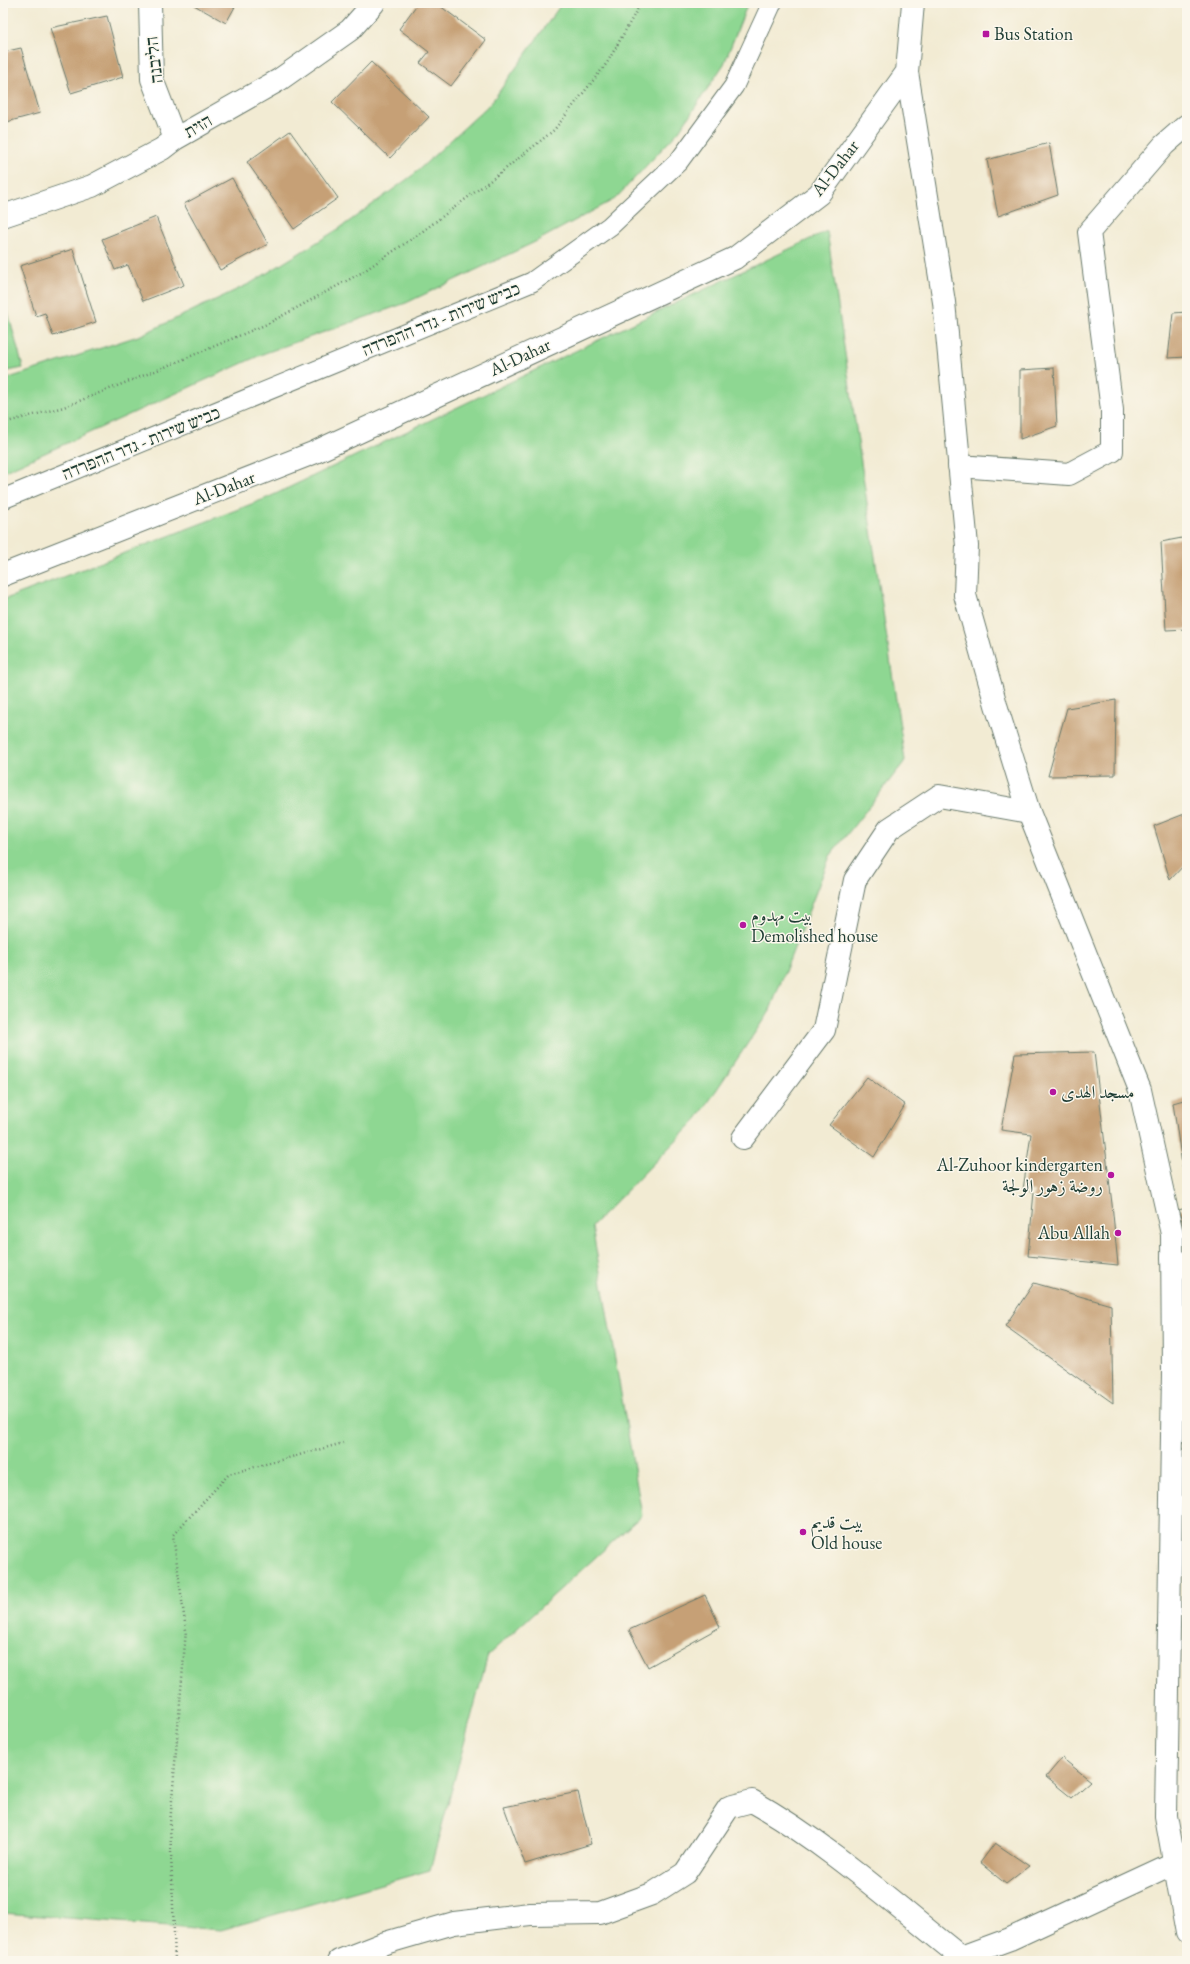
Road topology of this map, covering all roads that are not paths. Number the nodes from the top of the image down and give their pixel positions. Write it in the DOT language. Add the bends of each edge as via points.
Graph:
graph roads {
  1 [pos="150,3"];
  2 [pos="374,3"];
  3 [pos="772,3"];
  4 [pos="913,3"];
  5 [pos="907,72"];
  6 [pos="1187,125"];
  7 [pos="175,139"];
  8 [pos="3,216"];
  9 [pos="959,466"];
  10 [pos="3,499"];
  11 [pos="3,575"];
  12 [pos="1028,812"];
  13 [pos="743,1138"];
  14 [pos="1180,1262"];
  15 [pos="1174,1863"];
  16 [pos="1187,1933"];
  17 [pos="339,1961"];
  1 -- 7 [label="street, הליבנה" via="152,79"];
  2 -- 7 [label="street, הזית" via="350,30 279,80"];
  3 -- 10 [label="lane, כביש שירות - גדר ההפרדה" via="734,86 679,161 610,226 532,282"];
  4 -- 5 [label="street"];
  5 -- 9 [label="street" via="944,302"];
  5 -- 11 [label="street, Al-Dahar" via="819,194 735,258 314,453"];
  6 -- 9 [label="street" via="1164,145 1089,232 1112,410 1112,451 1069,474"];
  7 -- 8 [label="street, הזית" via="162,149 92,186"];
  9 -- 12 [label="street" via="967,546 965,595"];
  12 -- 13 [label="street" via="939,796 889,829 855,880 824,1030"];
  12 -- 14 [label="street" via="1140,1090"];
  14 -- 15 [label="street" via="1173,1372 1166,1816"];
  15 -- 16 [label="street"];
  15 -- 17 [label="street" via="1010,1939 962,1957 824,1846 752,1801 729,1807 685,1873 652,1894 600,1913 530,1914 454,1923 385,1943"];
}
